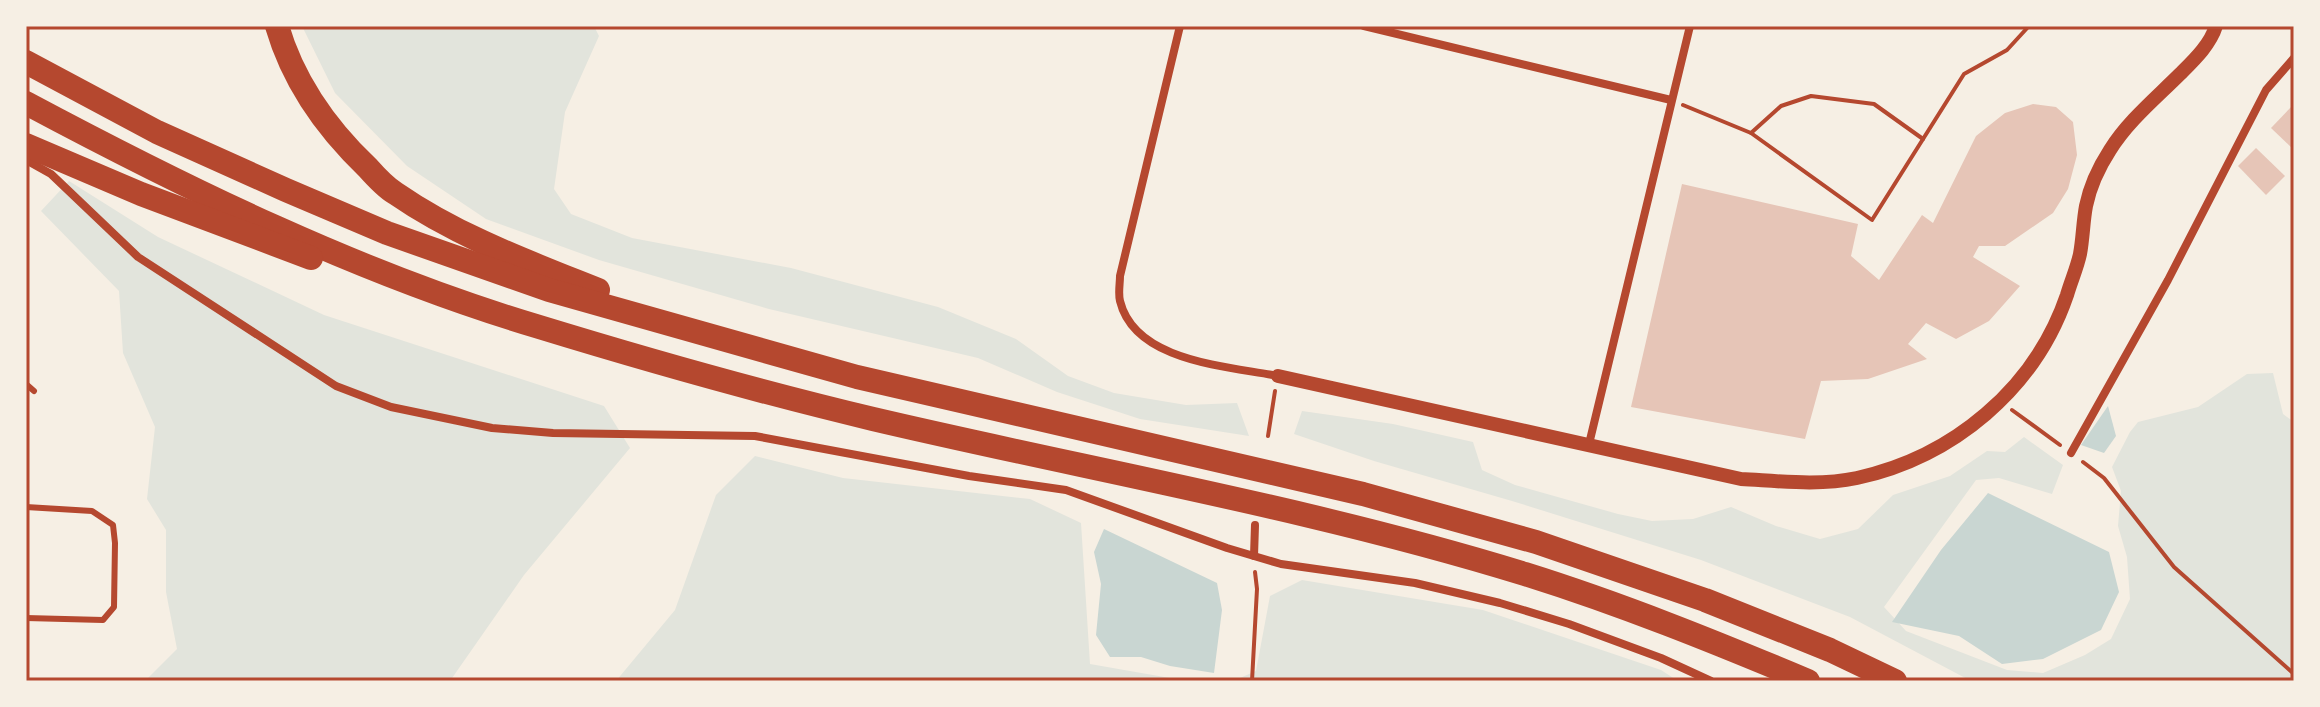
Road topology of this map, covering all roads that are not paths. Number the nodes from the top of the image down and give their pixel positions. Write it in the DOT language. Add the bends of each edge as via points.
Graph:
graph roads {
  1 [pos="277,26"];
  2 [pos="1180,26"];
  3 [pos="1364,26"];
  4 [pos="1690,26"];
  5 [pos="2216,26"];
  6 [pos="2294,58"];
  7 [pos="26,62"];
  8 [pos="1671,100"];
  9 [pos="26,103"];
  10 [pos="26,145"];
  11 [pos="26,160"];
  12 [pos="531,325"];
  13 [pos="732,343"];
  14 [pos="1278,376"];
  15 [pos="26,384"];
  16 [pos="34,391"];
  17 [pos="1589,444"];
  18 [pos="2071,453"];
  19 [pos="26,507"];
  20 [pos="1255,525"];
  21 [pos="1254,556"];
  22 [pos="26,618"];
  23 [pos="1711,681"];
  24 [pos="1808,681"];
  25 [pos="1895,681"];
  1 -- 13 [label="highway" via="310,100 343,145 392,192 462,234"];
  2 -- 14 [label="street" via="1120,276 1119,299 1138,332 1172,354"];
  3 -- 8 [label="street"];
  4 -- 8 [label="street"];
  5 -- 17 [label="street" via="2202,52 2110,149 2086,206 2080,256 2045,345 2001,402 1968,430 1909,462 1855,479 1806,483 1741,479"];
  6 -- 18 [label="street" via="2266,90"];
  7 -- 13 [label="highway" via="157,132 387,233 549,290"];
  8 -- 17 [label="street"];
  9 -- 12 [label="highway" via="287,232"];
  10 -- 12 [label="highway" via="279,247"];
  11 -- 21 [label="street" via="51,174 138,257 336,386 391,407 492,428 755,436 1066,490"];
  12 -- 24 [label="highway" via="869,418 1162,481 1511,570"];
  13 -- 25 [label="highway" via="1363,494 1536,542 1705,600"];
  14 -- 17 [label="street"];
  15 -- 16 [label="lane"];
  19 -- 22 [label="lane" via="92,511 113,525 115,543 114,607 103,620"];
  20 -- 21 [label="street"];
  21 -- 23 [label="street" via="1500,603 1661,658"];
}
